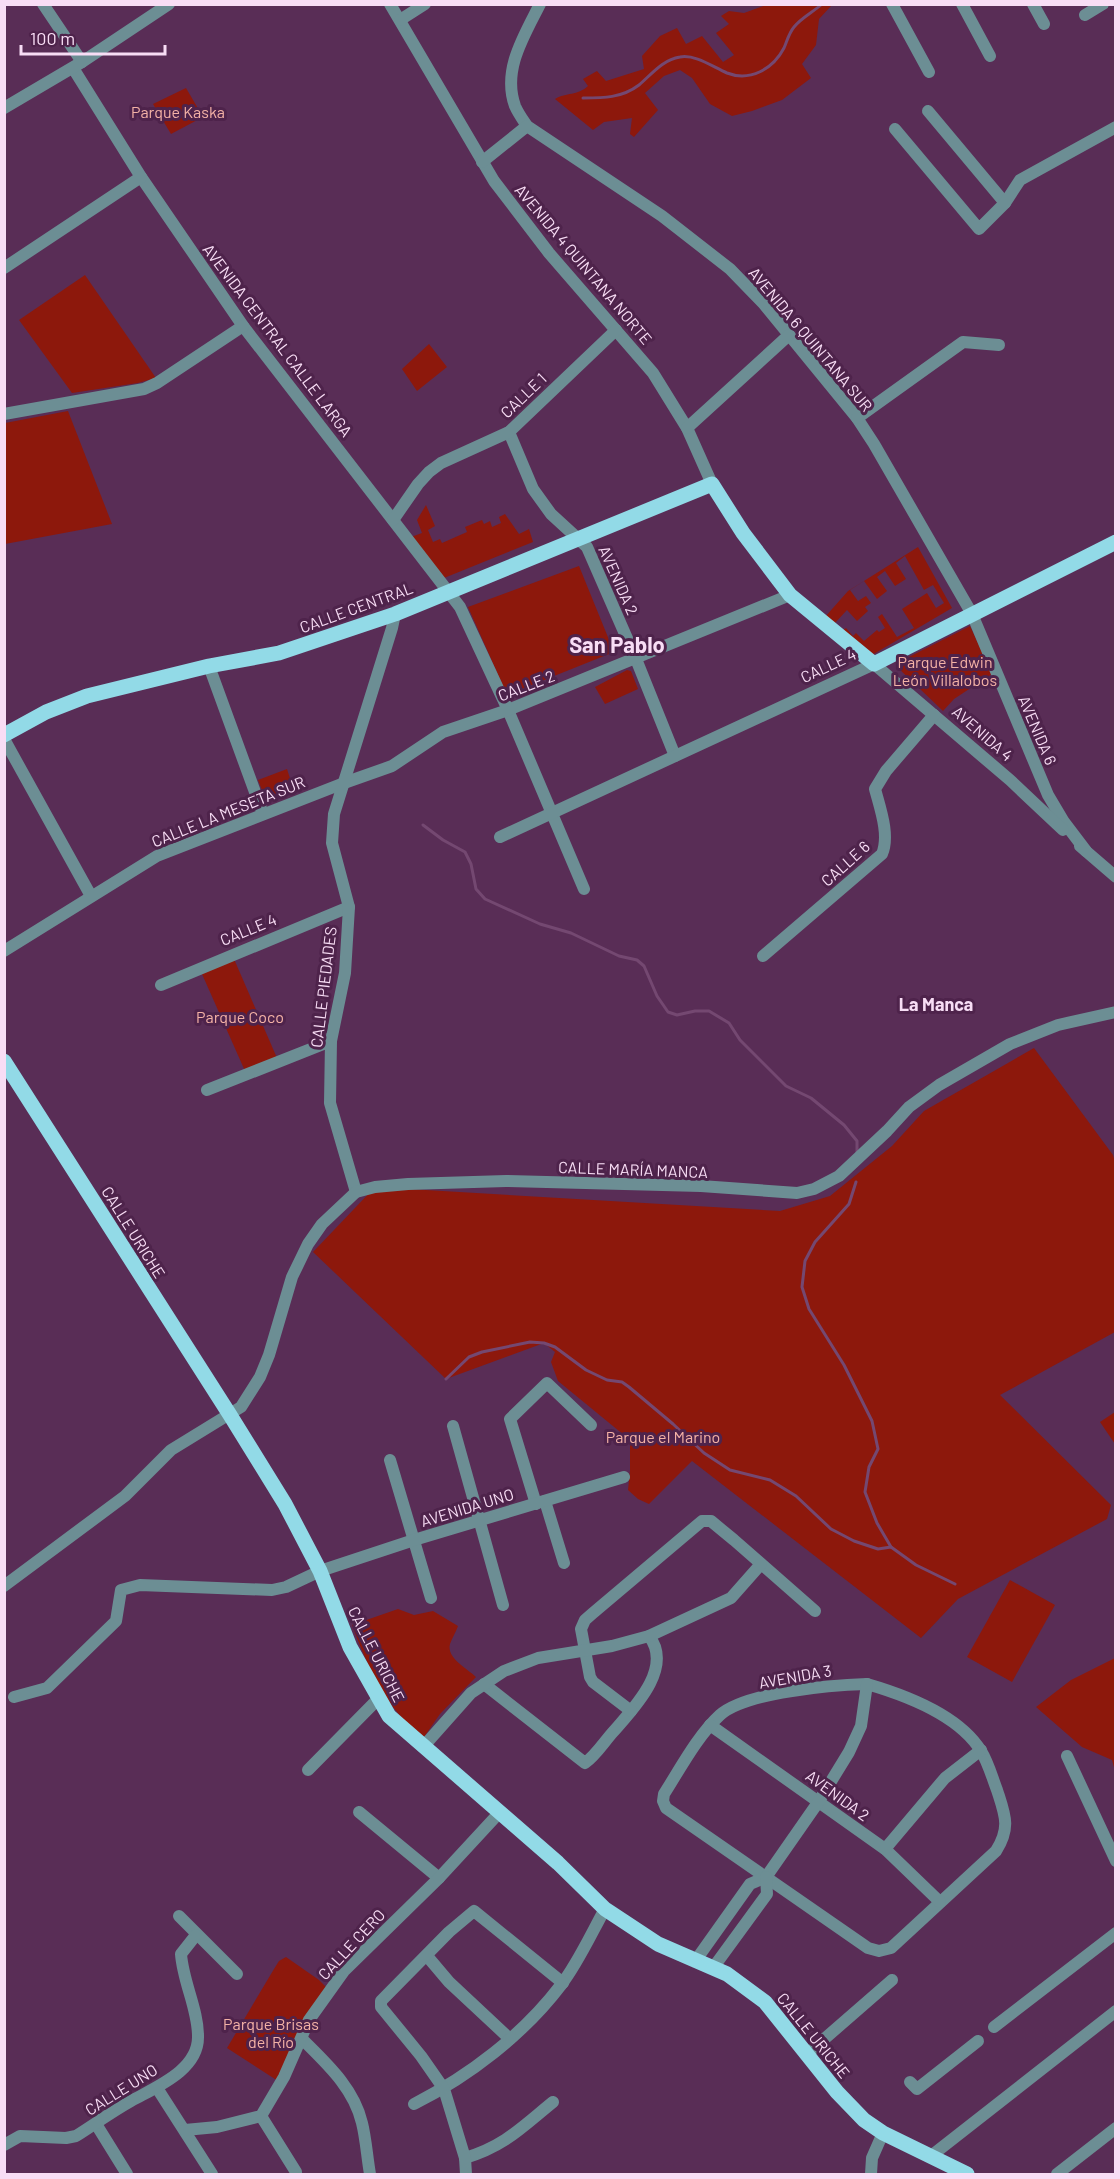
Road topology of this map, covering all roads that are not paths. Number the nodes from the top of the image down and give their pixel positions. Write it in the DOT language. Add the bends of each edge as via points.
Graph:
graph roads {
  1 [pos="44,4"];
  2 [pos="169,4"];
  3 [pos="425,4"];
  4 [pos="540,4"];
  5 [pos="892,4"];
  6 [pos="962,4"];
  7 [pos="1033,4"];
  8 [pos="1103,4"];
  9 [pos="398,10"];
  10 [pos="1085,15"];
  11 [pos="1044,24"];
  12 [pos="990,56"];
  13 [pos="78,65"];
  14 [pos="929,72"];
  15 [pos="4,108"];
  16 [pos="928,111"];
  17 [pos="527,126"];
  18 [pos="1116,127"];
  19 [pos="895,129"];
  20 [pos="483,162"];
  21 [pos="141,177"];
  22 [pos="1005,203"];
  23 [pos="4,268"];
  24 [pos="243,326"];
  25 [pos="616,330"];
  26 [pos="789,335"];
  27 [pos="999,345"];
  28 [pos="4,414"];
  29 [pos="856,418"];
  30 [pos="687,428"];
  31 [pos="509,432"];
  32 [pos="712,484"];
  33 [pos="393,520"];
  34 [pos="577,538"];
  35 [pos="1116,542"];
  36 [pos="449,592"];
  37 [pos="790,595"];
  38 [pos="972,614"];
  39 [pos="399,616"];
  40 [pos="636,658"];
  41 [pos="874,664"];
  42 [pos="209,666"];
  43 [pos="508,710"];
  44 [pos="934,714"];
  45 [pos="4,737"];
  46 [pos="675,756"];
  47 [pos="1010,780"];
  48 [pos="344,783"];
  49 [pos="1048,795"];
  50 [pos="552,812"];
  51 [pos="263,814"];
  52 [pos="500,837"];
  53 [pos="1086,851"];
  54 [pos="1116,877"];
  55 [pos="584,890"];
  56 [pos="91,896"];
  57 [pos="348,907"];
  58 [pos="4,951"];
  59 [pos="763,956"];
  60 [pos="161,985"];
  61 [pos="1116,1012"];
  62 [pos="331,1041"];
  63 [pos="4,1061"];
  64 [pos="207,1090"];
  65 [pos="356,1192"];
  66 [pos="230,1415"];
  67 [pos="591,1425"];
  68 [pos="453,1426"];
  69 [pos="390,1460"];
  70 [pos="624,1477"];
  71 [pos="541,1502"];
  72 [pos="480,1519"];
  73 [pos="414,1540"];
  74 [pos="564,1563"];
  75 [pos="761,1564"];
  76 [pos="320,1571"];
  77 [pos="4,1586"];
  78 [pos="431,1598"];
  79 [pos="503,1605"];
  80 [pos="815,1611"];
  81 [pos="649,1636"];
  82 [pos="585,1650"];
  83 [pos="484,1684"];
  84 [pos="867,1684"];
  85 [pos="14,1697"];
  86 [pos="378,1699"];
  87 [pos="631,1711"];
  88 [pos="710,1725"];
  89 [pos="423,1746"];
  90 [pos="981,1750"];
  91 [pos="1066,1755"];
  92 [pos="308,1770"];
  93 [pos="819,1801"];
  94 [pos="359,1812"];
  95 [pos="500,1812"];
  96 [pos="885,1849"];
  97 [pos="1116,1861"];
  98 [pos="766,1877"];
  99 [pos="439,1878"];
  100 [pos="940,1902"];
  101 [pos="605,1909"];
  102 [pos="179,1916"];
  103 [pos="1116,1933"];
  104 [pos="196,1935"];
  105 [pos="427,1956"];
  106 [pos="696,1960"];
  107 [pos="713,1968"];
  108 [pos="237,1974"];
  109 [pos="892,1980"];
  110 [pos="563,1983"];
  111 [pos="1116,2011"];
  112 [pos="994,2027"];
  113 [pos="302,2039"];
  114 [pos="510,2039"];
  115 [pos="978,2041"];
  116 [pos="807,2054"];
  117 [pos="910,2082"];
  118 [pos="157,2088"];
  119 [pos="444,2089"];
  120 [pos="552,2102"];
  121 [pos="414,2104"];
  122 [pos="261,2116"];
  123 [pos="96,2124"];
  124 [pos="1116,2128"];
  125 [pos="185,2130"];
  126 [pos="883,2133"];
  127 [pos="4,2145"];
  128 [pos="931,2156"];
  129 [pos="465,2158"];
  130 [pos="296,2172"];
  131 [pos="127,2175"];
  132 [pos="212,2175"];
  133 [pos="370,2175"];
  134 [pos="466,2175"];
  135 [pos="871,2175"];
  136 [pos="967,2175"];
  137 [pos="1057,2175"];
  1 -- 13 [label="street, AVENIDA CENTRAL CALLE LARGA"];
  2 -- 13 [label="street"];
  3 -- 9 [label="street"];
  4 -- 17 [label="street" via="511,70 515,107"];
  5 -- 14 [label="street"];
  6 -- 12 [label="street"];
  7 -- 11 [label="street"];
  8 -- 10 [label="street"];
  9 -- 20 [label="street, AVENIDA 4 QUINTANA NORTE"];
  13 -- 15 [label="street"];
  13 -- 21 [label="street, AVENIDA CENTRAL CALLE LARGA"];
  16 -- 22 [label="street"];
  17 -- 20 [label="street"];
  17 -- 26 [label="street, AVENIDA 6 QUINTANA SUR" via="699,244 753,291"];
  18 -- 22 [label="street" via="1027,175 1012,189"];
  19 -- 22 [label="street" via="979,229"];
  20 -- 25 [label="street, AVENIDA 4 QUINTANA NORTE" via="549,253"];
  21 -- 23 [label="street"];
  21 -- 24 [label="street, AVENIDA CENTRAL CALLE LARGA"];
  24 -- 28 [label="street" via="144,389"];
  24 -- 33 [label="street, AVENIDA CENTRAL CALLE LARGA"];
  25 -- 30 [label="street, AVENIDA 4 QUINTANA NORTE" via="653,373"];
  25 -- 31 [label="street, CALLE 1"];
  26 -- 29 [label="street, AVENIDA 6 QUINTANA SUR"];
  26 -- 30 [label="street"];
  27 -- 29 [label="street" via="963,342"];
  29 -- 38 [label="street, AVENIDA 6 QUINTANA SUR"];
  30 -- 32 [label="street, AVENIDA 4 QUINTANA NORTE"];
  31 -- 33 [label="street, CALLE 1" via="429,472"];
  31 -- 34 [label="street, AVENIDA 2" via="533,489 551,514"];
  32 -- 34 [label="main road, CALLE CENTRAL"];
  32 -- 37 [label="main road, AVENIDA 4"];
  33 -- 36 [label="street, AVENIDA CENTRAL CALLE LARGA"];
  34 -- 36 [label="main road, CALLE CENTRAL"];
  34 -- 40 [label="street, AVENIDA 2" via="587,547"];
  35 -- 38 [label="main road, CALLE 4"];
  36 -- 39 [label="main road, CALLE CENTRAL"];
  36 -- 43 [label="street, AVENIDA CENTRAL CALLE LARGA" via="460,607"];
  37 -- 40 [label="street, CALLE 2"];
  37 -- 41 [label="main road, AVENIDA 4"];
  38 -- 41 [label="main road, CALLE 4"];
  38 -- 49 [label="street, AVENIDA 6"];
  39 -- 42 [label="main road, CALLE CENTRAL" via="279,653"];
  39 -- 48 [label="street, CALLE PIEDADES"];
  40 -- 43 [label="street, CALLE 2"];
  40 -- 46 [label="street, AVENIDA 2"];
  41 -- 44 [label="street, AVENIDA 4"];
  41 -- 46 [label="street, CALLE 4"];
  42 -- 45 [label="main road, CALLE CENTRAL" via="87,696 46,712"];
  42 -- 51 [label="street"];
  43 -- 48 [label="street, CALLE 2" via="443,732 392,766"];
  43 -- 50 [label="street, AVENIDA CENTRAL CALLE LARGA"];
  44 -- 47 [label="street, AVENIDA 4"];
  44 -- 59 [label="street, CALLE 6" via="875,789 885,837 882,854"];
  45 -- 56 [label="street"];
  46 -- 50 [label="street, CALLE 4"];
  47 -- 49 [label="street" via="1039,801 1046,800"];
  47 -- 53 [label="street, AVENIDA 4"];
  48 -- 51 [label="street, CALLE LA MESETA SUR"];
  48 -- 57 [label="street, CALLE PIEDADES" via="334,814 333,843"];
  49 -- 53 [label="street, AVENIDA 6"];
  50 -- 52 [label="street, CALLE 4"];
  50 -- 55 [label="street, AVENIDA CENTRAL CALLE LARGA"];
  51 -- 56 [label="street, CALLE LA MESETA SUR" via="157,856"];
  53 -- 54 [label="street"];
  56 -- 58 [label="street, CALLE LA MESETA SUR"];
  57 -- 60 [label="street, CALLE 4"];
  57 -- 62 [label="street, CALLE PIEDADES" via="345,973"];
  61 -- 65 [label="street, CALLE MARÍA MANCA" via="1058,1025 1010,1044 939,1085 909,1107 839,1176 814,1189 797,1193 701,1186 506,1182 386,1186"];
  62 -- 64 [label="street"];
  62 -- 65 [label="street, CALLE PIEDADES" via="330,1103"];
  63 -- 66 [label="main road, CALLE URICHE"];
  65 -- 66 [label="street" via="322,1224 308,1244 292,1277 260,1377 241,1407"];
  66 -- 76 [label="main road, CALLE URICHE" via="299,1528"];
  66 -- 77 [label="street" via="171,1450 125,1496"];
  67 -- 71 [label="street" via="547,1383 510,1419"];
  68 -- 72 [label="street"];
  69 -- 73 [label="street"];
  70 -- 71 [label="street, AVENIDA UNO"];
  71 -- 72 [label="street, AVENIDA UNO"];
  71 -- 74 [label="street"];
  72 -- 73 [label="street, AVENIDA UNO"];
  72 -- 79 [label="street"];
  73 -- 76 [label="street, AVENIDA UNO"];
  73 -- 78 [label="street"];
  75 -- 80 [label="street"];
  75 -- 81 [label="street" via="731,1598"];
  75 -- 82 [label="street" via="734,1540 702,1521 585,1620 581,1629"];
  76 -- 85 [label="street, AVENIDA UNO" via="272,1590 140,1585 125,1588 120,1593 116,1621 47,1688"];
  76 -- 86 [label="main road, CALLE URICHE" via="340,1626"];
  81 -- 82 [label="street"];
  81 -- 87 [label="street" via="656,1646 657,1659 648,1689"];
  82 -- 83 [label="street" via="538,1658"];
  82 -- 87 [label="street" via="593,1682"];
  83 -- 87 [label="street" via="585,1763"];
  83 -- 89 [label="street" via="461,1703"];
  84 -- 88 [label="street, AVENIDA 3" via="826,1685 757,1699 722,1713"];
  84 -- 90 [label="street, AVENIDA 3" via="928,1707 961,1728"];
  84 -- 93 [label="street" via="861,1726"];
  86 -- 89 [label="main road, CALLE URICHE" via="389,1716"];
  86 -- 92 [label="street"];
  88 -- 93 [label="street, AVENIDA 2"];
  88 -- 98 [label="street" via="663,1801 666,1808"];
  89 -- 95 [label="main road, CALLE URICHE"];
  90 -- 96 [label="street" via="945,1778"];
  90 -- 100 [label="street" via="1004,1811 1003,1839 996,1851"];
  91 -- 97 [label="street"];
  93 -- 96 [label="street, AVENIDA 2"];
  93 -- 98 [label="street"];
  94 -- 99 [label="street"];
  95 -- 99 [label="street, CALLE CERO"];
  95 -- 101 [label="main road, CALLE URICHE"];
  96 -- 100 [label="street, AVENIDA 2"];
  98 -- 100 [label="street" via="868,1948 879,1951 891,1948"];
  98 -- 106 [label="street" via="750,1884"];
  98 -- 107 [label="street" via="767,1894"];
  99 -- 113 [label="street, CALLE CERO" via="344,1971 318,2005"];
  101 -- 106 [label="main road, CALLE URICHE" via="658,1944"];
  101 -- 110 [label="street"];
  102 -- 104 [label="street"];
  103 -- 112 [label="street"];
  104 -- 108 [label="street"];
  104 -- 118 [label="street, CALLE UNO" via="181,1954 199,2040 185,2067"];
  105 -- 110 [label="street" via="471,1912 477,1911"];
  105 -- 114 [label="street"];
  105 -- 119 [label="street" via="381,2001 381,2007"];
  106 -- 107 [label="main road, CALLE URICHE"];
  107 -- 116 [label="main road, CALLE URICHE" via="765,2002"];
  109 -- 116 [label="street"];
  110 -- 114 [label="street"];
  111 -- 128 [label="street"];
  113 -- 122 [label="street, CALLE CERO"];
  113 -- 133 [label="street" via="337,2076 357,2106"];
  114 -- 119 [label="street"];
  115 -- 117 [label="street" via="917,2089"];
  116 -- 126 [label="main road, CALLE URICHE" via="853,2110"];
  118 -- 123 [label="street, CALLE UNO"];
  118 -- 125 [label="street"];
  119 -- 121 [label="street"];
  119 -- 129 [label="street"];
  120 -- 129 [label="street" via="505,2142"];
  122 -- 125 [label="street"];
  122 -- 130 [label="street"];
  123 -- 127 [label="street, CALLE UNO" via="66,2139 20,2136"];
  123 -- 131 [label="street"];
  124 -- 137 [label="street"];
  125 -- 132 [label="street"];
  126 -- 128 [label="main road, CALLE URICHE"];
  126 -- 135 [label="street" via="872,2158"];
  128 -- 136 [label="main road, CALLE URICHE"];
  129 -- 134 [label="street"];
}
